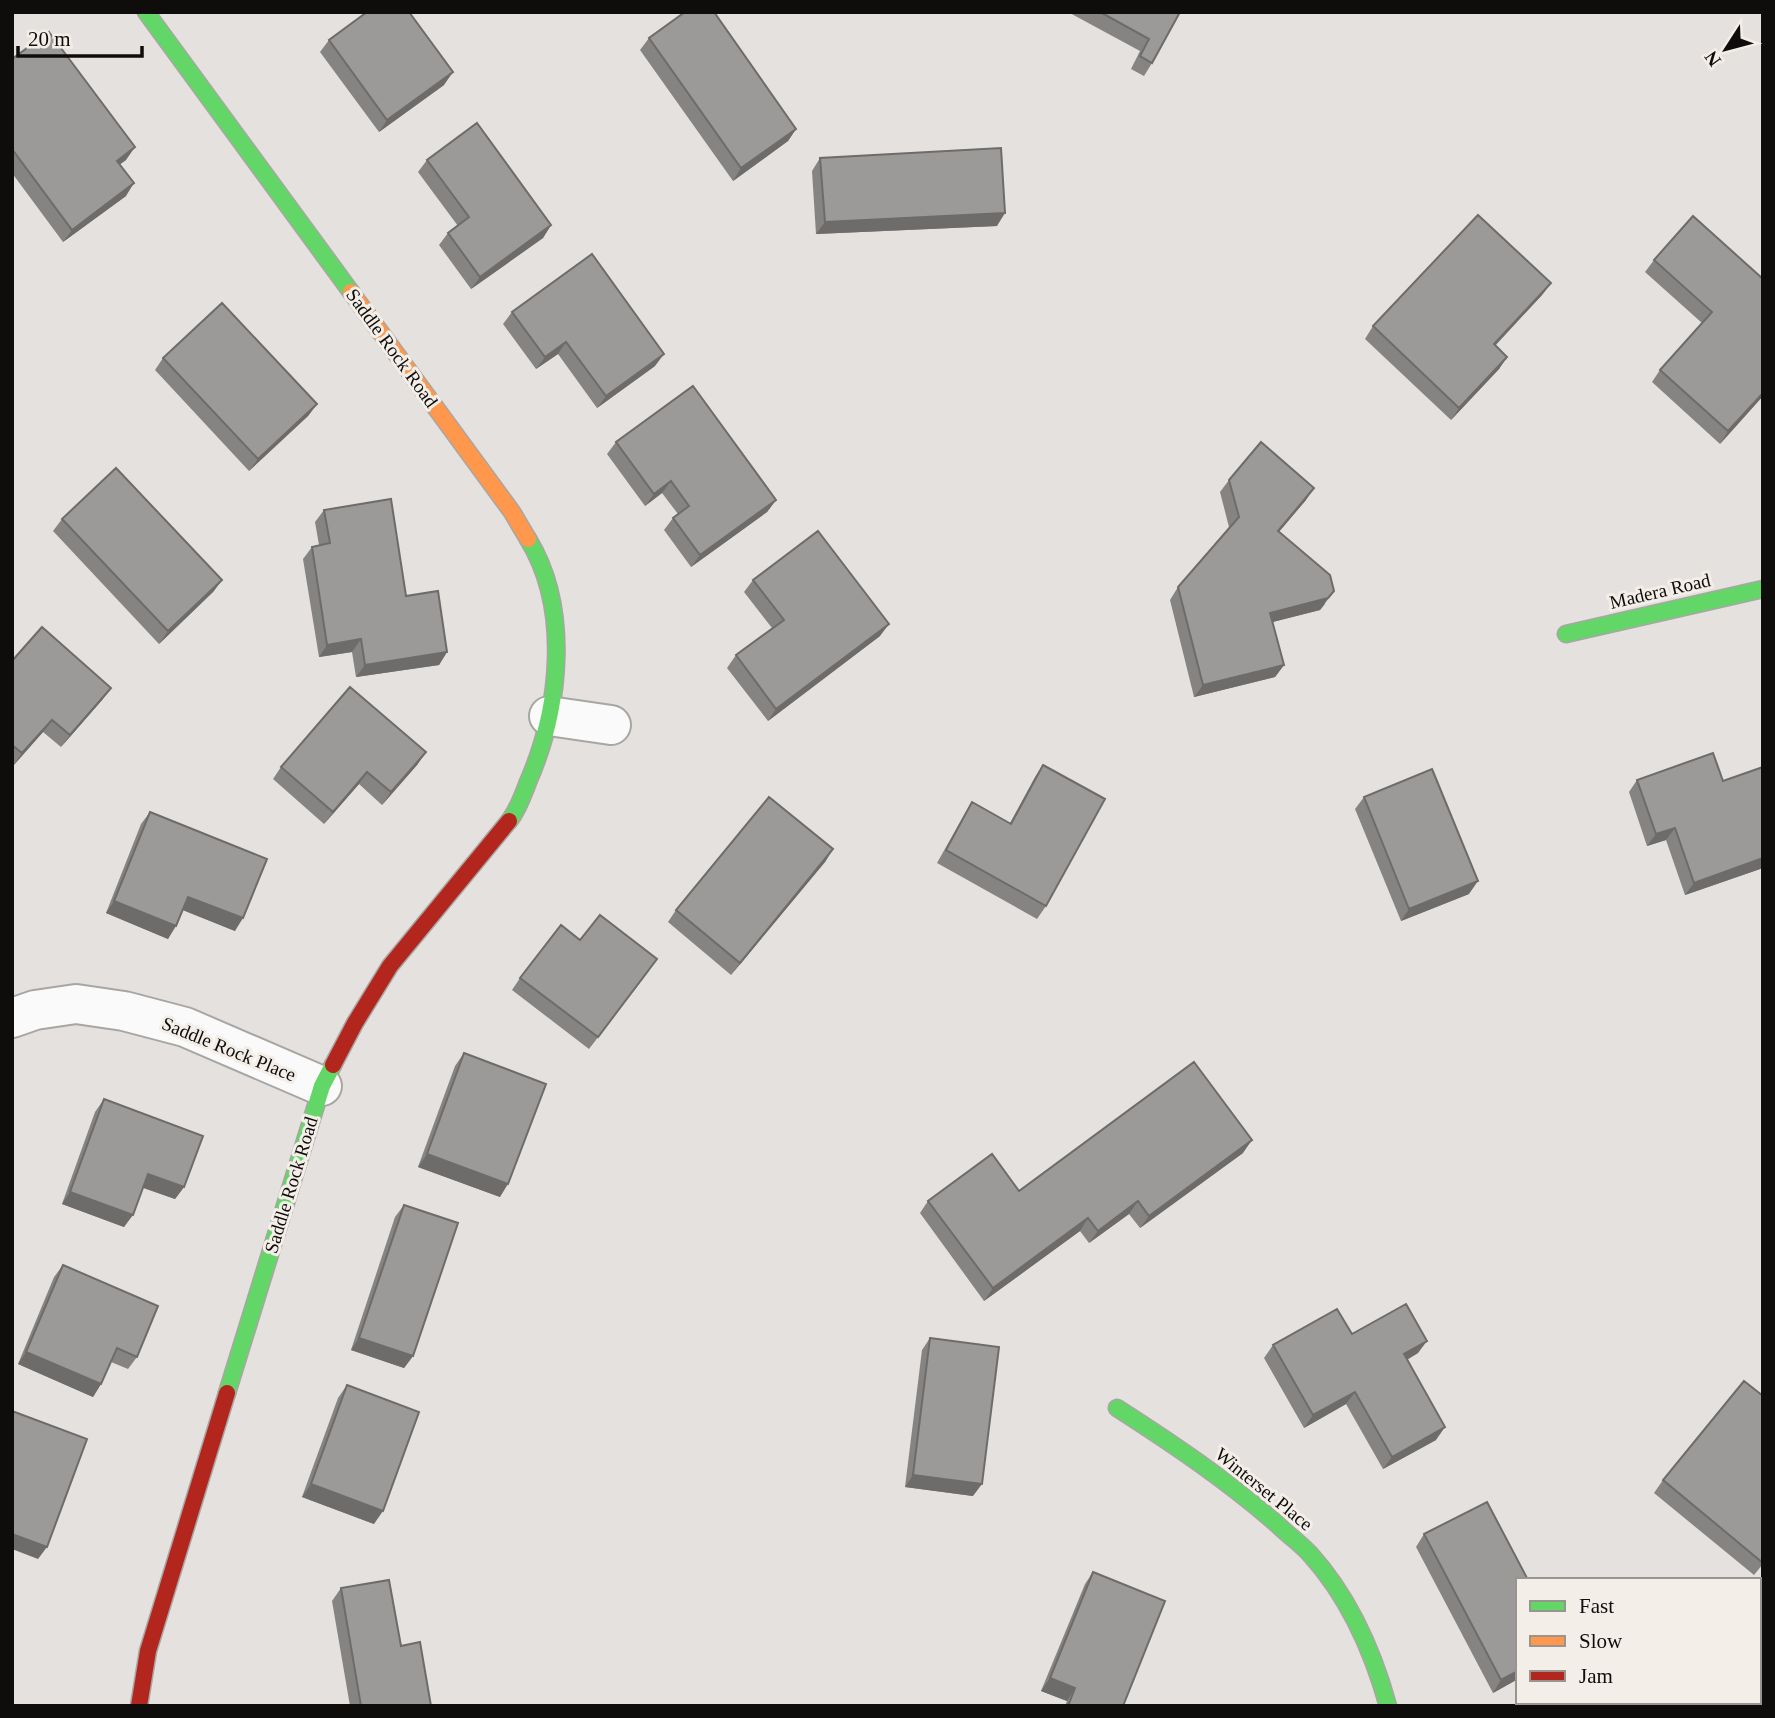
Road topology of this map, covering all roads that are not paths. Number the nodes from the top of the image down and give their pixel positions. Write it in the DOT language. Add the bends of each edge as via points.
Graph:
graph roads {
  1 [pos="146,12"];
  2 [pos="1763,589"];
  3 [pos="1566,634"];
  4 [pos="549,716"];
  5 [pos="611,725"];
  6 [pos="12,1018"];
  7 [pos="322,1086"];
  8 [pos="1117,1408"];
  9 [pos="139,1706"];
  10 [pos="1388,1706"];
  1 -- 4 [label="street, Saddle Rock Road" via="512,512 538,555 555,632"];
  2 -- 3 [label="street, Madera Road"];
  4 -- 5 [label="street"];
  4 -- 7 [label="street, Saddle Rock Road" via="534,769 514,815 390,966"];
  6 -- 7 [label="street, Saddle Rock Place" via="76,1004 124,1011 185,1027"];
  7 -- 9 [label="street, Saddle Rock Road" via="148,1651"];
  8 -- 10 [label="street, Winterset Place" via="1258,1507 1310,1554 1350,1612 1381,1679"];
}
